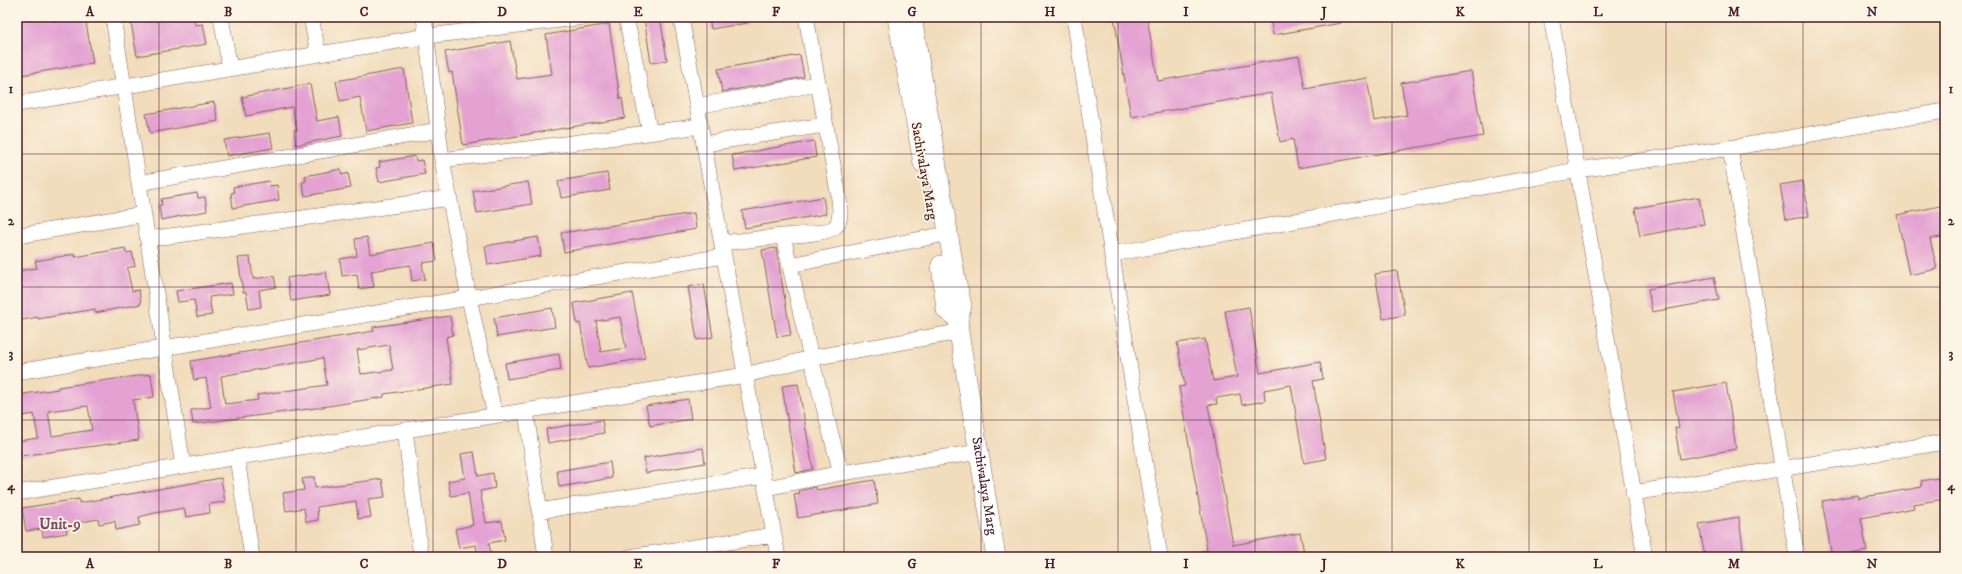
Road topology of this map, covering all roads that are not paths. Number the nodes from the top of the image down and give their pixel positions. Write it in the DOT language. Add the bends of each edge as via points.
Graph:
graph roads {
  1 [pos="113,17"];
  2 [pos="221,17"];
  3 [pos="311,17"];
  4 [pos="424,17"];
  5 [pos="585,17"];
  6 [pos="626,17"];
  7 [pos="681,17"];
  8 [pos="806,17"];
  9 [pos="897,17"];
  10 [pos="912,17"];
  11 [pos="1074,17"];
  12 [pos="1551,17"];
  13 [pos="428,36"];
  14 [pos="318,53"];
  15 [pos="230,69"];
  16 [pos="817,84"];
  17 [pos="124,87"];
  18 [pos="17,104"];
  19 [pos="697,106"];
  20 [pos="1945,111"];
  21 [pos="824,125"];
  22 [pos="701,126"];
  23 [pos="439,130"];
  24 [pos="650,133"];
  25 [pos="704,144"];
  26 [pos="1730,148"];
  27 [pos="442,160"];
  28 [pos="1578,170"];
  29 [pos="139,183"];
  30 [pos="450,198"];
  31 [pos="144,214"];
  32 [pos="17,236"];
  33 [pos="784,236"];
  34 [pos="936,236"];
  35 [pos="148,239"];
  36 [pos="723,250"];
  37 [pos="1112,254"];
  38 [pos="790,265"];
  39 [pos="469,298"];
  40 [pos="958,326"];
  41 [pos="165,349"];
  42 [pos="810,358"];
  43 [pos="17,372"];
  44 [pos="746,375"];
  45 [pos="526,411"];
  46 [pos="495,416"];
  47 [pos="405,430"];
  48 [pos="1945,442"];
  49 [pos="979,452"];
  50 [pos="238,458"];
  51 [pos="184,466"];
  52 [pos="1782,468"];
  53 [pos="841,473"];
  54 [pos="765,482"];
  55 [pos="1634,493"];
  56 [pos="17,494"];
  57 [pos="540,511"];
  58 [pos="774,535"];
  59 [pos="252,557"];
  60 [pos="421,557"];
  61 [pos="546,557"];
  62 [pos="629,557"];
  63 [pos="778,557"];
  64 [pos="996,557"];
  65 [pos="1160,557"];
  66 [pos="1645,557"];
  67 [pos="1797,557"];
  1 -- 17 [label="street"];
  2 -- 15 [label="street"];
  3 -- 14 [label="street"];
  4 -- 13 [label="street"];
  5 -- 13 [label="street"];
  6 -- 24 [label="street"];
  7 -- 19 [label="street"];
  8 -- 16 [label="street"];
  9 -- 34 [label="main road, Sachivalaya Marg"];
  10 -- 40 [label="main road, Sachivalaya Marg" via="962,306"];
  11 -- 37 [label="street"];
  12 -- 28 [label="street"];
  13 -- 14 [label="street"];
  13 -- 23 [label="street"];
  14 -- 15 [label="street"];
  15 -- 17 [label="street"];
  16 -- 19 [label="street"];
  16 -- 21 [label="street"];
  17 -- 18 [label="street"];
  17 -- 29 [label="street"];
  19 -- 22 [label="street"];
  20 -- 26 [label="street"];
  21 -- 25 [label="street"];
  21 -- 33 [label="street" via="838,192 839,217 836,226 828,230"];
  22 -- 24 [label="street"];
  22 -- 25 [label="street"];
  23 -- 27 [label="street"];
  23 -- 29 [label="street"];
  24 -- 27 [label="street"];
  25 -- 36 [label="street"];
  26 -- 28 [label="street"];
  26 -- 52 [label="street"];
  27 -- 30 [label="street"];
  28 -- 37 [label="street"];
  28 -- 55 [label="street"];
  29 -- 31 [label="street"];
  30 -- 35 [label="street"];
  30 -- 39 [label="street"];
  31 -- 32 [label="street"];
  31 -- 35 [label="street"];
  33 -- 36 [label="street"];
  33 -- 38 [label="street"];
  34 -- 38 [label="street"];
  34 -- 40 [label="main road, Sachivalaya Marg" via="946,310"];
  35 -- 41 [label="street"];
  36 -- 39 [label="street"];
  36 -- 44 [label="street"];
  37 -- 65 [label="street"];
  38 -- 42 [label="street"];
  39 -- 41 [label="street"];
  39 -- 46 [label="street"];
  40 -- 42 [label="street"];
  40 -- 49 [label="main road, Sachivalaya Marg"];
  41 -- 43 [label="street"];
  41 -- 51 [label="street"];
  42 -- 44 [label="street"];
  42 -- 53 [label="street"];
  44 -- 45 [label="street"];
  44 -- 54 [label="street"];
  45 -- 46 [label="street"];
  45 -- 57 [label="street"];
  46 -- 47 [label="street"];
  47 -- 50 [label="street"];
  47 -- 60 [label="street"];
  48 -- 52 [label="street"];
  49 -- 53 [label="street"];
  49 -- 64 [label="main road, Sachivalaya Marg"];
  50 -- 51 [label="street"];
  50 -- 59 [label="street"];
  51 -- 56 [label="street"];
  52 -- 55 [label="street"];
  52 -- 67 [label="street"];
  53 -- 54 [label="street"];
  54 -- 57 [label="street"];
  54 -- 58 [label="street"];
  55 -- 66 [label="street"];
  57 -- 61 [label="street"];
  58 -- 62 [label="street"];
  58 -- 63 [label="street"];
}
